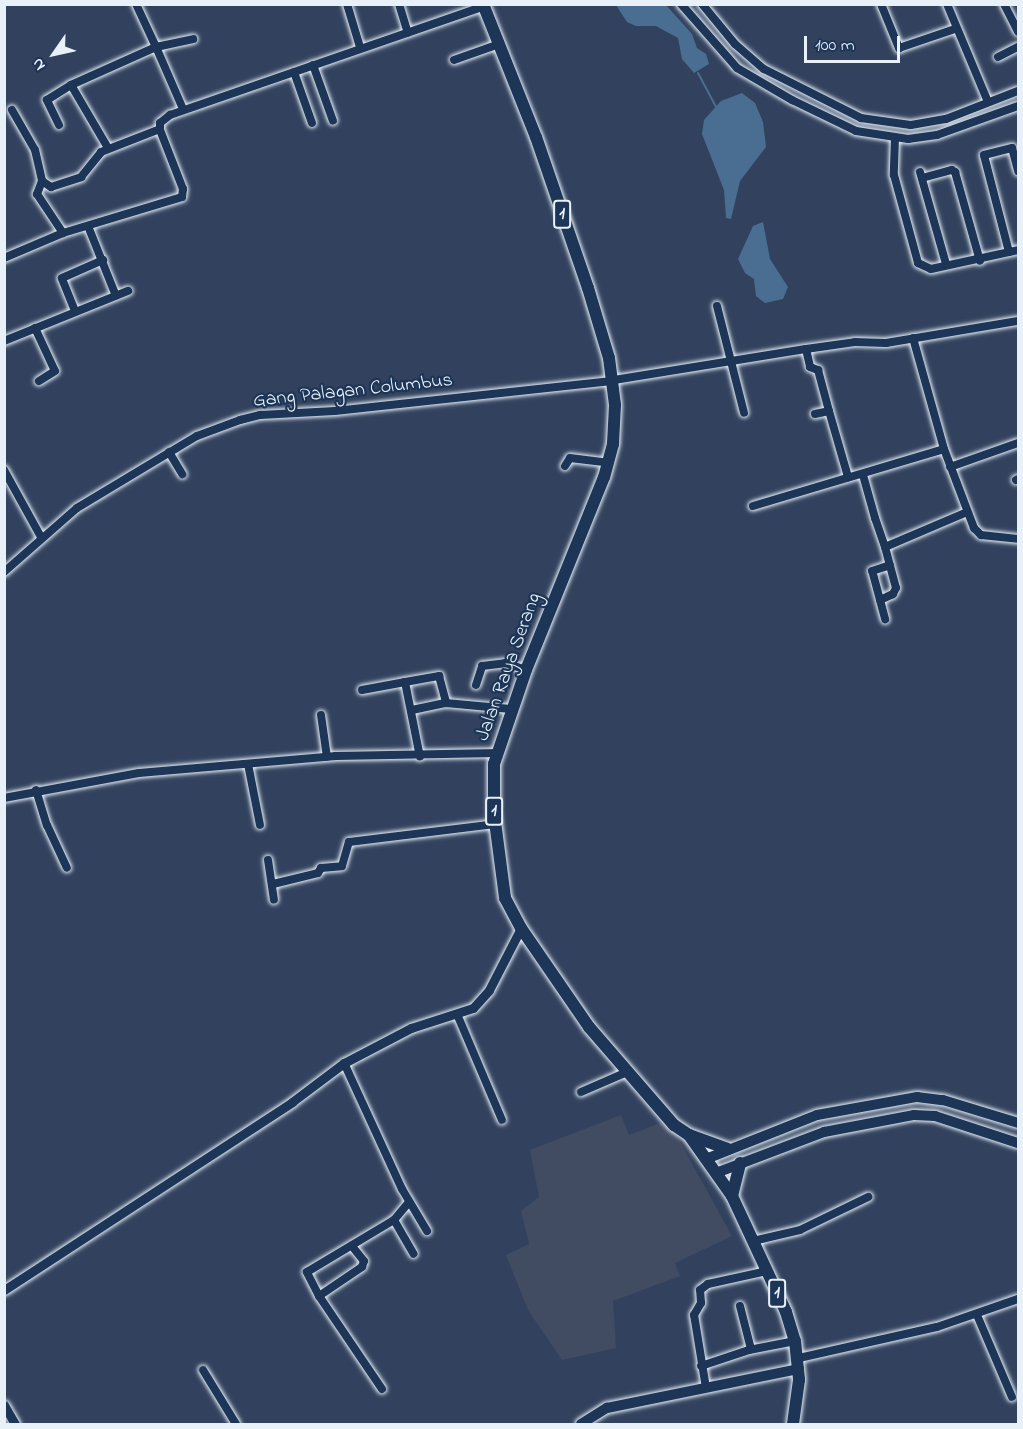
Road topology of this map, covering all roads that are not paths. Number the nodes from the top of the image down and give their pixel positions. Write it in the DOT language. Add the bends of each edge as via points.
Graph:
graph roads {
  1 [pos="136,4"];
  2 [pos="347,4"];
  3 [pos="399,4"];
  4 [pos="681,4"];
  5 [pos="702,4"];
  6 [pos="881,4"];
  7 [pos="947,4"];
  8 [pos="1004,4"];
  9 [pos="486,5"];
  10 [pos="955,29"];
  11 [pos="1018,32"];
  12 [pos="408,33"];
  13 [pos="193,39"];
  14 [pos="499,44"];
  15 [pos="156,47"];
  16 [pos="360,47"];
  17 [pos="1018,47"];
  18 [pos="998,57"];
  19 [pos="454,60"];
  20 [pos="313,66"];
  21 [pos="294,72"];
  22 [pos="71,85"];
  23 [pos="1018,91"];
  24 [pos="988,102"];
  25 [pos="1018,106"];
  26 [pos="525,107"];
  27 [pos="183,109"];
  28 [pos="12,110"];
  29 [pos="861,118"];
  30 [pos="333,121"];
  31 [pos="312,123"];
  32 [pos="59,125"];
  33 [pos="160,129"];
  34 [pos="856,131"];
  35 [pos="895,138"];
  36 [pos="108,148"];
  37 [pos="1018,171"];
  38 [pos="42,181"];
  39 [pos="88,226"];
  40 [pos="63,233"];
  41 [pos="1018,250"];
  42 [pos="1009,252"];
  43 [pos="4,258"];
  44 [pos="103,260"];
  45 [pos="980,261"];
  46 [pos="946,264"];
  47 [pos="128,291"];
  48 [pos="116,296"];
  49 [pos="717,306"];
  50 [pos="75,311"];
  51 [pos="1018,321"];
  52 [pos="35,328"];
  53 [pos="913,338"];
  54 [pos="4,341"];
  55 [pos="806,349"];
  56 [pos="733,362"];
  57 [pos="39,381"];
  58 [pos="611,381"];
  59 [pos="829,411"];
  60 [pos="744,413"];
  61 [pos="815,414"];
  62 [pos="1018,442"];
  63 [pos="944,449"];
  64 [pos="169,452"];
  65 [pos="608,463"];
  66 [pos="565,466"];
  67 [pos="950,467"];
  68 [pos="4,470"];
  69 [pos="182,474"];
  70 [pos="863,475"];
  71 [pos="848,477"];
  72 [pos="753,506"];
  73 [pos="967,512"];
  74 [pos="41,537"];
  75 [pos="1018,539"];
  76 [pos="885,547"];
  77 [pos="890,565"];
  78 [pos="4,572"];
  79 [pos="880,600"];
  80 [pos="885,619"];
  81 [pos="526,669"];
  82 [pos="405,682"];
  83 [pos="476,685"];
  84 [pos="362,690"];
  85 [pos="446,703"];
  86 [pos="511,709"];
  87 [pos="412,710"];
  88 [pos="321,715"];
  89 [pos="498,753"];
  90 [pos="327,757"];
  91 [pos="420,757"];
  92 [pos="248,764"];
  93 [pos="36,790"];
  94 [pos="4,798"];
  95 [pos="495,824"];
  96 [pos="260,825"];
  97 [pos="268,860"];
  98 [pos="68,868"];
  99 [pos="273,884"];
  100 [pos="274,900"];
  101 [pos="520,928"];
  102 [pos="457,1014"];
  103 [pos="344,1063"];
  104 [pos="627,1072"];
  105 [pos="581,1092"];
  106 [pos="917,1097"];
  107 [pos="914,1115"];
  108 [pos="502,1120"];
  109 [pos="1018,1123"];
  110 [pos="689,1136"];
  111 [pos="1018,1143"];
  112 [pos="728,1149"];
  113 [pos="706,1159"];
  114 [pos="740,1162"];
  115 [pos="716,1173"];
  116 [pos="732,1196"];
  117 [pos="868,1197"];
  118 [pos="409,1202"];
  119 [pos="394,1220"];
  120 [pos="427,1231"];
  121 [pos="753,1241"];
  122 [pos="352,1246"];
  123 [pos="414,1254"];
  124 [pos="767,1271"];
  125 [pos="4,1290"];
  126 [pos="319,1296"];
  127 [pos="1018,1299"];
  128 [pos="740,1306"];
  129 [pos="977,1315"];
  130 [pos="795,1341"];
  131 [pos="752,1349"];
  132 [pos="799,1364"];
  133 [pos="701,1366"];
  134 [pos="202,1370"];
  135 [pos="706,1388"];
  136 [pos="382,1389"];
  137 [pos="1012,1397"];
  138 [pos="4,1405"];
  139 [pos="15,1425"];
  140 [pos="237,1425"];
  141 [pos="581,1425"];
  142 [pos="794,1425"];
  1 -- 15 [label="street"];
  2 -- 16 [label="street"];
  3 -- 12 [label="street"];
  4 -- 34 [label="street" via="737,68"];
  5 -- 29 [label="street" via="735,44 764,69"];
  6 -- 10 [label="street" via="899,48"];
  7 -- 10 [label="street"];
  8 -- 11 [label="street"];
  9 -- 12 [label="street"];
  9 -- 14 [label="highway, 1"];
  9 -- 26 [label="highway, 1" via="522,86"];
  10 -- 24 [label="street"];
  12 -- 16 [label="street"];
  13 -- 15 [label="street"];
  14 -- 19 [label="street"];
  14 -- 26 [label="highway, 1"];
  15 -- 22 [label="street"];
  15 -- 27 [label="street"];
  16 -- 20 [label="street"];
  17 -- 18 [label="street"];
  20 -- 21 [label="street"];
  20 -- 30 [label="street"];
  21 -- 27 [label="street"];
  21 -- 31 [label="street"];
  22 -- 32 [label="street" via="47,100"];
  22 -- 36 [label="street"];
  23 -- 24 [label="street"];
  24 -- 29 [label="street" via="946,119 911,125"];
  25 -- 35 [label="street" via="937,135"];
  26 -- 58 [label="highway, Jalan Raya Serang / 1" via="598,322"];
  27 -- 33 [label="street" via="164,119"];
  28 -- 38 [label="street" via="35,150"];
  29 -- 34 [label="street"];
  33 -- 36 [label="street"];
  33 -- 39 [label="street" via="183,189 182,197"];
  34 -- 35 [label="street"];
  35 -- 46 [label="street" via="894,175 918,264 930,269"];
  36 -- 38 [label="street" via="81,177 51,187"];
  37 -- 42 [label="street" via="1012,148 984,155"];
  38 -- 40 [label="street" via="37,194"];
  39 -- 40 [label="street"];
  39 -- 44 [label="street"];
  40 -- 43 [label="street"];
  41 -- 42 [label="street"];
  42 -- 45 [label="street"];
  44 -- 48 [label="street"];
  44 -- 50 [label="street" via="62,278"];
  45 -- 46 [label="street"];
  45 -- 46 [label="street" via="952,170 921,175"];
  47 -- 48 [label="street"];
  48 -- 50 [label="street"];
  49 -- 56 [label="street"];
  50 -- 52 [label="street"];
  51 -- 53 [label="street, Gang Palagan Columbus"];
  52 -- 54 [label="street"];
  52 -- 57 [label="street" via="55,370"];
  53 -- 55 [label="street, Gang Palagan Columbus"];
  53 -- 63 [label="street"];
  55 -- 56 [label="street, Gang Palagan Columbus"];
  55 -- 59 [label="street" via="810,368 818,370"];
  56 -- 58 [label="street, Gang Palagan Columbus"];
  56 -- 60 [label="street"];
  58 -- 64 [label="street, Gang Palagan Columbus" via="335,411 260,415 197,436"];
  58 -- 65 [label="highway, Jalan Raya Serang / 1" via="613,444"];
  59 -- 61 [label="street"];
  59 -- 71 [label="street"];
  62 -- 67 [label="street"];
  63 -- 67 [label="street"];
  63 -- 70 [label="street"];
  64 -- 69 [label="street"];
  64 -- 74 [label="street, Gang Palagan Columbus" via="77,508"];
  65 -- 66 [label="street" via="570,458"];
  65 -- 81 [label="highway, Jalan Raya Serang / 1"];
  67 -- 73 [label="street"];
  68 -- 74 [label="street"];
  70 -- 71 [label="street"];
  70 -- 76 [label="street"];
  71 -- 72 [label="street"];
  73 -- 75 [label="street" via="981,536"];
  73 -- 76 [label="street"];
  74 -- 78 [label="street, Gang Palagan Columbus" via="33,549"];
  76 -- 77 [label="street"];
  77 -- 79 [label="street" via="896,592"];
  77 -- 79 [label="street" via="872,570"];
  79 -- 80 [label="street"];
  81 -- 83 [label="street" via="505,663 482,666"];
  81 -- 86 [label="highway, Jalan Raya Serang / 1"];
  82 -- 84 [label="street"];
  82 -- 85 [label="street" via="441,677"];
  82 -- 87 [label="street"];
  85 -- 86 [label="street"];
  85 -- 87 [label="street"];
  86 -- 89 [label="highway, Jalan Raya Serang / 1"];
  87 -- 91 [label="street"];
  88 -- 90 [label="street"];
  89 -- 91 [label="street"];
  89 -- 95 [label="highway, Jalan Raya Serang / 1" via="494,764"];
  90 -- 91 [label="street"];
  90 -- 92 [label="street"];
  92 -- 93 [label="street" via="139,773"];
  92 -- 96 [label="street"];
  93 -- 94 [label="street"];
  93 -- 98 [label="street" via="47,825"];
  95 -- 99 [label="street" via="349,842 342,866 321,868 319,872"];
  95 -- 101 [label="highway, Jalan Raya Serang / 1" via="505,898"];
  97 -- 99 [label="street"];
  99 -- 100 [label="street"];
  101 -- 102 [label="street" via="489,990 473,1008"];
  101 -- 104 [label="highway, Jalan Raya Serang / 1" via="559,986"];
  102 -- 103 [label="street" via="411,1028"];
  102 -- 108 [label="street"];
  103 -- 118 [label="street"];
  103 -- 125 [label="street" via="292,1102"];
  104 -- 105 [label="street"];
  104 -- 110 [label="highway, Jalan Raya Serang / 1" via="674,1125"];
  106 -- 107 [label="main road"];
  106 -- 109 [label="main road" via="943,1100"];
  106 -- 112 [label="main road" via="817,1115"];
  107 -- 111 [label="main road" via="935,1116"];
  107 -- 114 [label="main road" via="824,1132"];
  110 -- 112 [label="highway"];
  110 -- 113 [label="highway, Jalan Raya Serang / 1"];
  112 -- 113 [label="main road"];
  113 -- 115 [label="highway, Jalan Raya Serang / 1"];
  114 -- 115 [label="main road"];
  114 -- 116 [label="highway"];
  115 -- 116 [label="highway, Jalan Raya Serang / 1"];
  116 -- 121 [label="highway, Jalan Raya Serang / 1"];
  117 -- 121 [label="street" via="800,1230"];
  118 -- 119 [label="street"];
  118 -- 120 [label="street"];
  119 -- 122 [label="street"];
  119 -- 123 [label="street"];
  121 -- 124 [label="highway, Jalan Raya Serang / 1"];
  122 -- 126 [label="street" via="364,1261 362,1267"];
  122 -- 126 [label="street" via="307,1272"];
  124 -- 130 [label="highway, Jalan Raya Serang / 1"];
  124 -- 133 [label="street" via="702,1286 701,1303 694,1315"];
  126 -- 136 [label="street"];
  127 -- 129 [label="street"];
  128 -- 131 [label="street"];
  129 -- 132 [label="street"];
  129 -- 137 [label="street"];
  130 -- 131 [label="street"];
  130 -- 132 [label="highway, Jalan Raya Serang / 1"];
  131 -- 133 [label="street"];
  132 -- 135 [label="main road"];
  132 -- 142 [label="highway, Jalan Raya Serang / 1"];
  133 -- 135 [label="street"];
  134 -- 140 [label="street"];
  135 -- 141 [label="main road" via="607,1408"];
  138 -- 139 [label="street"];
}
